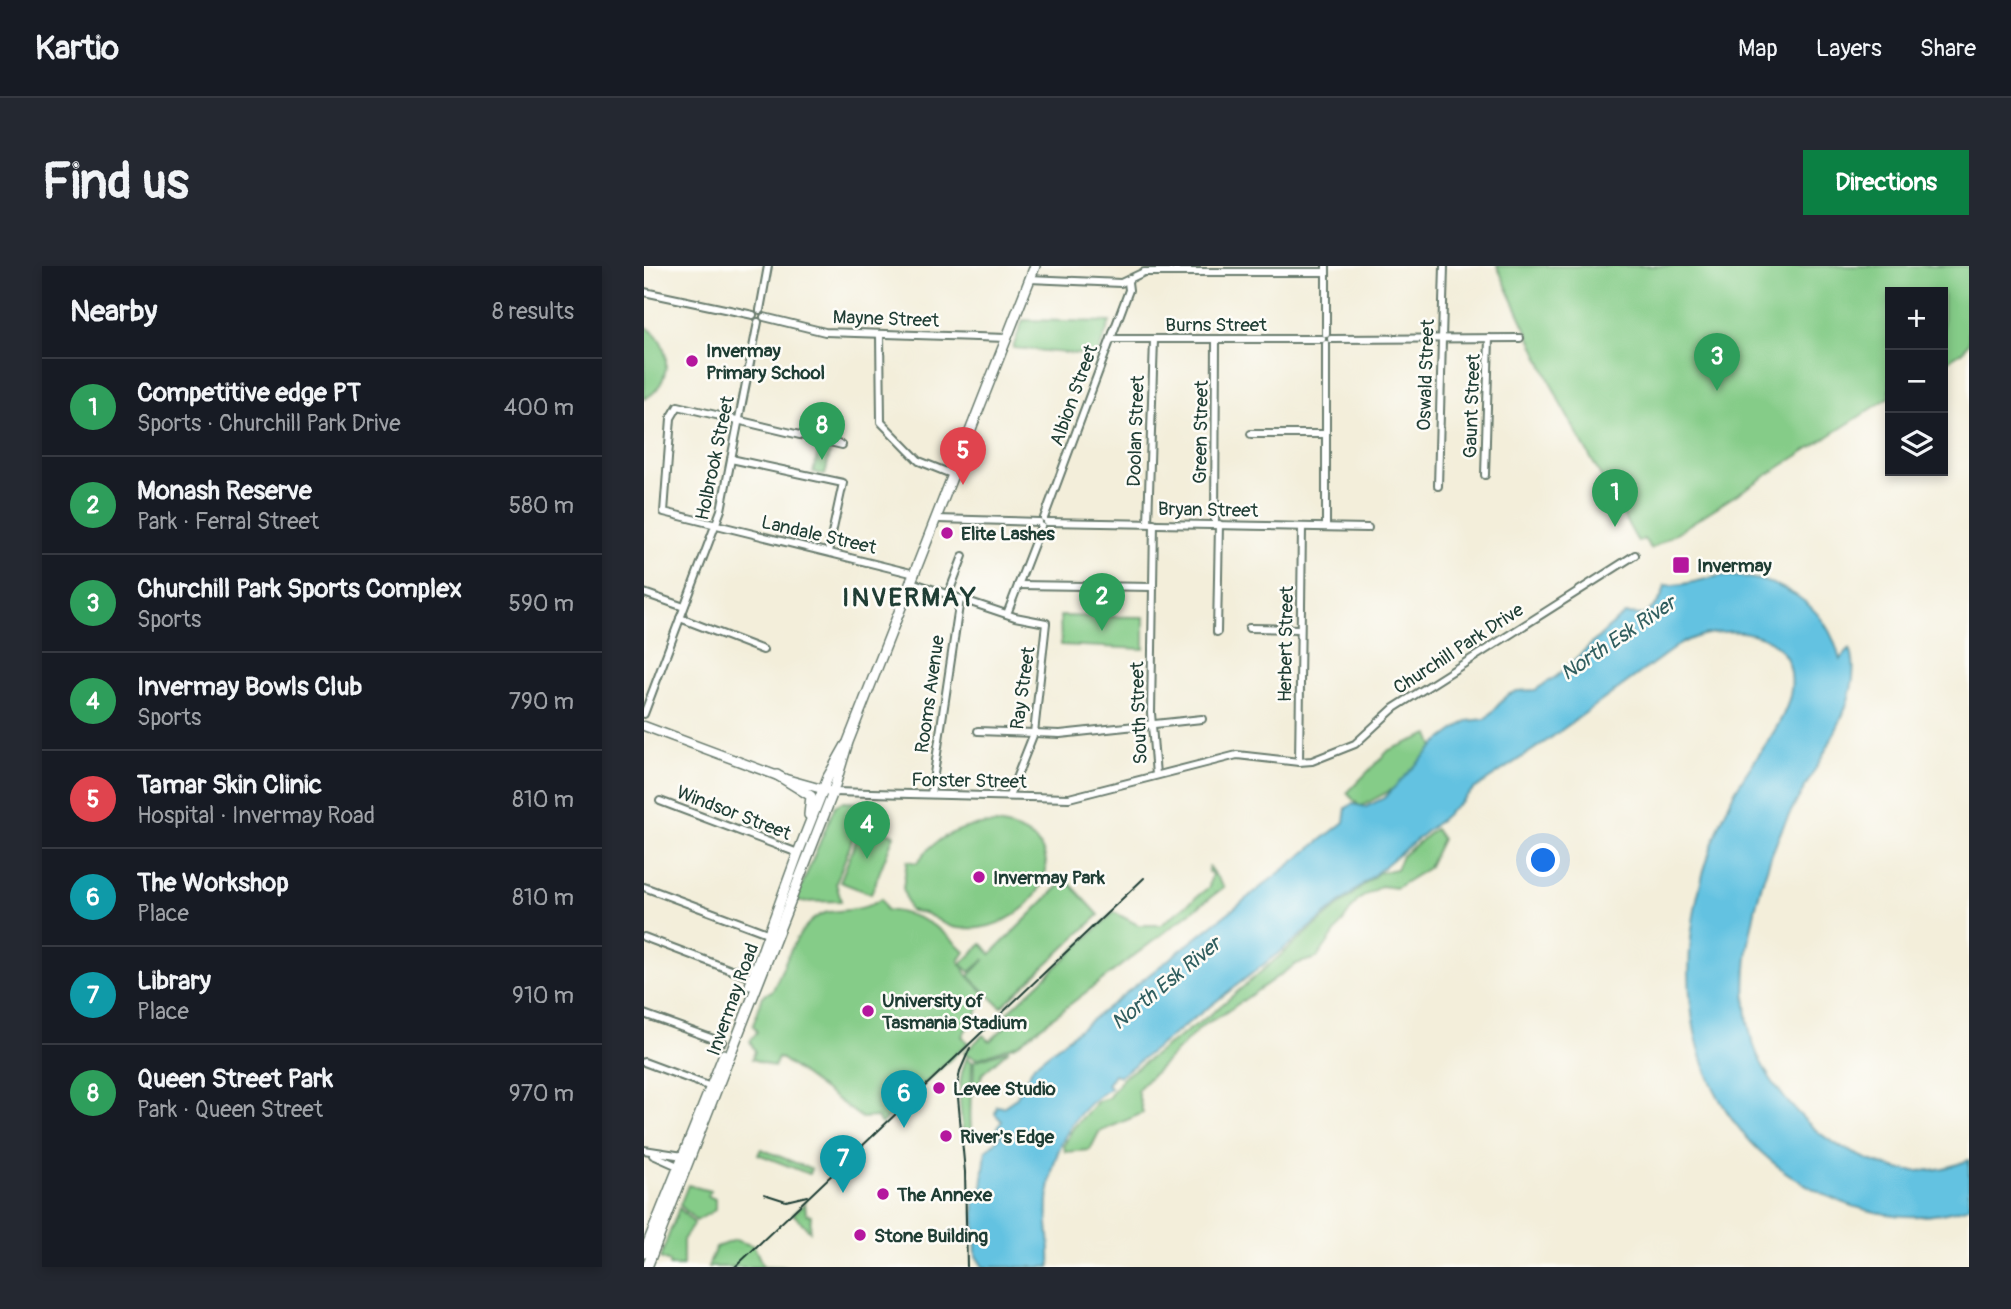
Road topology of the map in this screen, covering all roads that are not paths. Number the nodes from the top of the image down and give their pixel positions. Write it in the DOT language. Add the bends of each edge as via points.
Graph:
graph roads {
  1 [pos="768,266"];
  2 [pos="1035,266"];
  3 [pos="1444,266"];
  4 [pos="1326,269"];
  5 [pos="1029,279"];
  6 [pos="1128,282"];
  7 [pos="644,292"];
  8 [pos="762,314"];
  9 [pos="752,315"];
  10 [pos="758,322"];
  11 [pos="880,335"];
  12 [pos="1007,338"];
  13 [pos="1442,338"];
  14 [pos="1489,338"];
  15 [pos="1520,338"];
  16 [pos="1326,339"];
  17 [pos="1111,340"];
  18 [pos="1154,340"];
  19 [pos="1216,340"];
  20 [pos="738,421"];
  21 [pos="1251,434"];
  22 [pos="1326,434"];
  23 [pos="842,445"];
  24 [pos="731,459"];
  25 [pos="954,475"];
  26 [pos="1485,475"];
  27 [pos="1438,486"];
  28 [pos="937,519"];
  29 [pos="1043,522"];
  30 [pos="1151,523"];
  31 [pos="1217,524"];
  32 [pos="716,526"];
  33 [pos="1302,527"];
  34 [pos="1326,527"];
  35 [pos="1368,528"];
  36 [pos="828,552"];
  37 [pos="1635,555"];
  38 [pos="963,556"];
  39 [pos="913,578"];
  40 [pos="1018,585"];
  41 [pos="1153,587"];
  42 [pos="644,593"];
  43 [pos="948,595"];
  44 [pos="960,599"];
  45 [pos="684,607"];
  46 [pos="1007,614"];
  47 [pos="680,618"];
  48 [pos="1045,623"];
  49 [pos="1249,628"];
  50 [pos="1300,629"];
  51 [pos="1217,632"];
  52 [pos="763,650"];
  53 [pos="644,714"];
  54 [pos="1202,719"];
  55 [pos="1152,724"];
  56 [pos="644,726"];
  57 [pos="978,731"];
  58 [pos="1034,733"];
  59 [pos="1299,762"];
  60 [pos="777,775"];
  61 [pos="1156,775"];
  62 [pos="828,791"];
  63 [pos="931,794"];
  64 [pos="1009,796"];
  65 [pos="660,801"];
  66 [pos="799,850"];
  67 [pos="644,887"];
  68 [pos="767,933"];
  69 [pos="644,937"];
  70 [pos="756,966"];
  71 [pos="735,969"];
  72 [pos="755,979"];
  73 [pos="644,1014"];
  74 [pos="722,1042"];
  75 [pos="644,1062"];
  76 [pos="727,1063"];
  77 [pos="711,1087"];
  78 [pos="712,1103"];
  79 [pos="698,1123"];
  80 [pos="644,1150"];
  81 [pos="685,1154"];
  82 [pos="684,1167"];
  83 [pos="644,1253"];
  84 [pos="647,1267"];
  1 -- 8 [label="street"];
  2 -- 5 [label="main road, Invermay Road"];
  3 -- 13 [label="street, Oswald Street"];
  4 -- 6 [label="street" via="1144,272"];
  4 -- 16 [label="street"];
  5 -- 6 [label="street"];
  5 -- 12 [label="main road, Invermay Road"];
  6 -- 17 [label="street, Albion Street"];
  7 -- 9 [label="street"];
  8 -- 9 [label="street"];
  8 -- 10 [label="street"];
  8 -- 11 [label="street, Mayne Street" via="825,332"];
  9 -- 10 [label="street"];
  10 -- 20 [label="street, Holbrook Street"];
  11 -- 12 [label="street, Mayne Street"];
  11 -- 25 [label="street" via="881,422 919,461"];
  12 -- 25 [label="main road, Invermay Road"];
  13 -- 14 [label="street, Burns Street"];
  13 -- 16 [label="street, Burns Street"];
  13 -- 27 [label="street, Oswald Street"];
  14 -- 15 [label="street, Burns Street"];
  14 -- 26 [label="street, Gaunt Street"];
  16 -- 19 [label="street, Burns Street"];
  16 -- 22 [label="street"];
  17 -- 18 [label="street, Burns Street"];
  17 -- 29 [label="street, Albion Street"];
  18 -- 19 [label="street, Burns Street"];
  18 -- 30 [label="street, Doolan Street"];
  19 -- 31 [label="street, Green Street"];
  20 -- 23 [label="street"];
  20 -- 24 [label="street, Holbrook Street"];
  20 -- 32 [label="street, Landale Street" via="678,406 672,412 664,512"];
  21 -- 22 [label="street"];
  22 -- 34 [label="street"];
  24 -- 32 [label="street, Holbrook Street"];
  24 -- 36 [label="street" via="843,483"];
  25 -- 28 [label="main road, Invermay Road"];
  28 -- 29 [label="street, Bryan Street"];
  28 -- 39 [label="main road, Invermay Road"];
  29 -- 30 [label="street, Bryan Street"];
  29 -- 40 [label="street, Albion Street"];
  30 -- 31 [label="street, Bryan Street"];
  30 -- 41 [label="street, South Street"];
  31 -- 33 [label="street, Bryan Street"];
  31 -- 51 [label="street, Green Street"];
  32 -- 36 [label="street, Landale Street"];
  32 -- 45 [label="street, Holbrook Street"];
  33 -- 34 [label="street, Bryan Street"];
  33 -- 50 [label="street, Herbert Street"];
  34 -- 35 [label="street, Bryan Street"];
  36 -- 39 [label="street, Landale Street"];
  37 -- 59 [label="street, Churchill Park Drive" via="1394,708 1355,744"];
  38 -- 43 [label="street"];
  39 -- 43 [label="street, Landale Street"];
  39 -- 62 [label="main road, Invermay Road"];
  40 -- 41 [label="street"];
  40 -- 46 [label="street, Albion Street"];
  41 -- 55 [label="street, South Street"];
  42 -- 45 [label="street"];
  43 -- 44 [label="street, Landale Street"];
  44 -- 46 [label="street, Landale Street"];
  44 -- 63 [label="street, Rooms Avenue"];
  45 -- 47 [label="street, Holbrook Street"];
  46 -- 48 [label="street, Landale Street"];
  47 -- 52 [label="street"];
  47 -- 53 [label="street, Holbrook Street"];
  48 -- 58 [label="street, Ray Street"];
  49 -- 50 [label="street"];
  50 -- 59 [label="street, Herbert Street"];
  54 -- 55 [label="street"];
  55 -- 58 [label="street"];
  55 -- 61 [label="street, South Street"];
  56 -- 60 [label="street, Forster Street"];
  57 -- 58 [label="street"];
  58 -- 64 [label="street, Ray Street"];
  59 -- 61 [label="street, Forster Street" via="1237,755"];
  60 -- 62 [label="street, Forster Street"];
  60 -- 66 [label="main road" via="804,789 812,799"];
  61 -- 64 [label="street, Forster Street" via="1076,797"];
  62 -- 63 [label="street, Forster Street"];
  62 -- 66 [label="main road, Invermay Road"];
  62 -- 72 [label="main road, Invermay Road"];
  63 -- 64 [label="street, Forster Street"];
  65 -- 66 [label="street, Windsor Street"];
  66 -- 68 [label="main road, Invermay Road"];
  67 -- 68 [label="street"];
  68 -- 70 [label="main road, Invermay Road"];
  69 -- 71 [label="street"];
  70 -- 71 [label="street"];
  70 -- 72 [label="main road, Invermay Road"];
  71 -- 72 [label="street"];
  72 -- 76 [label="main road, Invermay Road"];
  72 -- 77 [label="main road, Invermay Road"];
  73 -- 74 [label="street"];
  75 -- 77 [label="street"];
  76 -- 77 [label="main road"];
  76 -- 78 [label="main road, Invermay Road"];
  77 -- 79 [label="main road, Invermay Road"];
  78 -- 79 [label="main road"];
  78 -- 82 [label="main road, Invermay Road"];
  79 -- 81 [label="main road, Invermay Road"];
  80 -- 81 [label="street" via="679,1158"];
  80 -- 82 [label="street"];
  81 -- 82 [label="main road, Invermay Road"];
  82 -- 83 [label="main road, Invermay Road"];
  82 -- 84 [label="main road, Invermay Road"];
}
